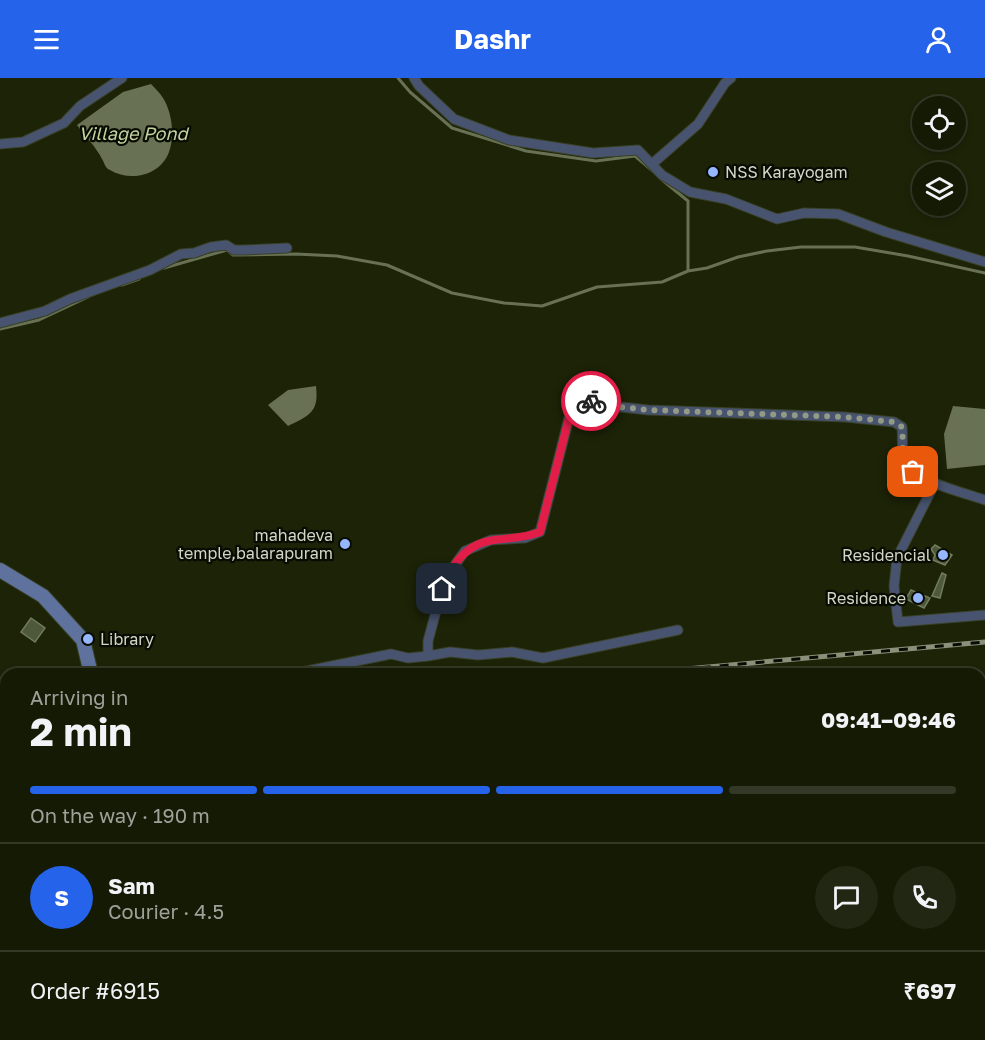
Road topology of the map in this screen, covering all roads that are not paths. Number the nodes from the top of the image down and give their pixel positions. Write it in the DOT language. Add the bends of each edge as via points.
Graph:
graph roads {
  1 [pos="122,78"];
  2 [pos="414,78"];
  3 [pos="731,78"];
  4 [pos="0,144"];
  5 [pos="652,164"];
  6 [pos="287,248"];
  7 [pos="985,262"];
  8 [pos="0,323"];
  9 [pos="935,483"];
  10 [pos="985,500"];
  11 [pos="0,570"];
  12 [pos="985,615"];
  13 [pos="678,630"];
  14 [pos="428,656"];
  15 [pos="90,668"];
  16 [pos="322,668"];
  1 -- 4 [label="street" via="80,106 64,123 23,142"];
  2 -- 5 [label="street" via="454,120 509,140 593,153 638,150"];
  3 -- 5 [label="street" via="698,124"];
  5 -- 7 [label="street" via="690,192 726,200 777,219 804,213 838,214"];
  6 -- 8 [label="street" via="234,250 226,245 181,254 45,311"];
  9 -- 10 [label="street"];
  9 -- 12 [label="street" via="897,558 894,586 898,622"];
  9 -- 14 [label="street" via="906,466 902,427 894,422 648,410 594,400 572,406 540,532 525,538 491,540 465,551 448,573 442,589 428,641"];
  11 -- 15 [label="main road" via="43,596 83,640"];
  13 -- 14 [label="street" via="543,658 512,652"];
  14 -- 16 [label="street" via="408,658 391,654"];
}
